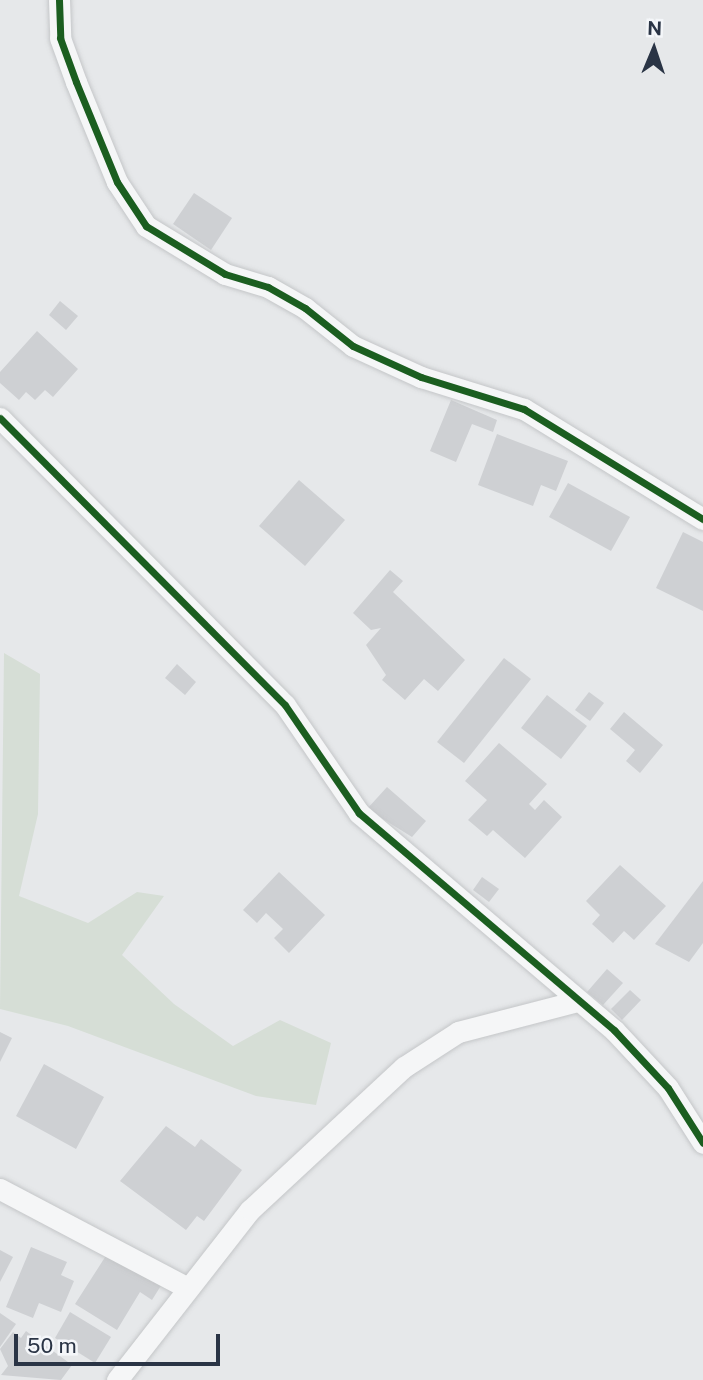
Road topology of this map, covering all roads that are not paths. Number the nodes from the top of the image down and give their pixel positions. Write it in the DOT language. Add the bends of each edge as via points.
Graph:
graph roads {
  1 [pos="58,0"];
  2 [pos="0,418"];
  3 [pos="703,519"];
  4 [pos="578,1001"];
  5 [pos="701,1137"];
  6 [pos="0,1189"];
  7 [pos="188,1287"];
  8 [pos="117,1380"];
  1 -- 3 [label="street" via="60,38 76,82 117,182 146,226 225,274 268,287 305,308 353,346 421,377 524,409"];
  2 -- 4 [label="street" via="285,705 359,813"];
  4 -- 5 [label="street" via="640,1056"];
  4 -- 7 [label="street" via="458,1032 404,1067 305,1154"];
  6 -- 7 [label="street"];
  7 -- 8 [label="street"];
}
